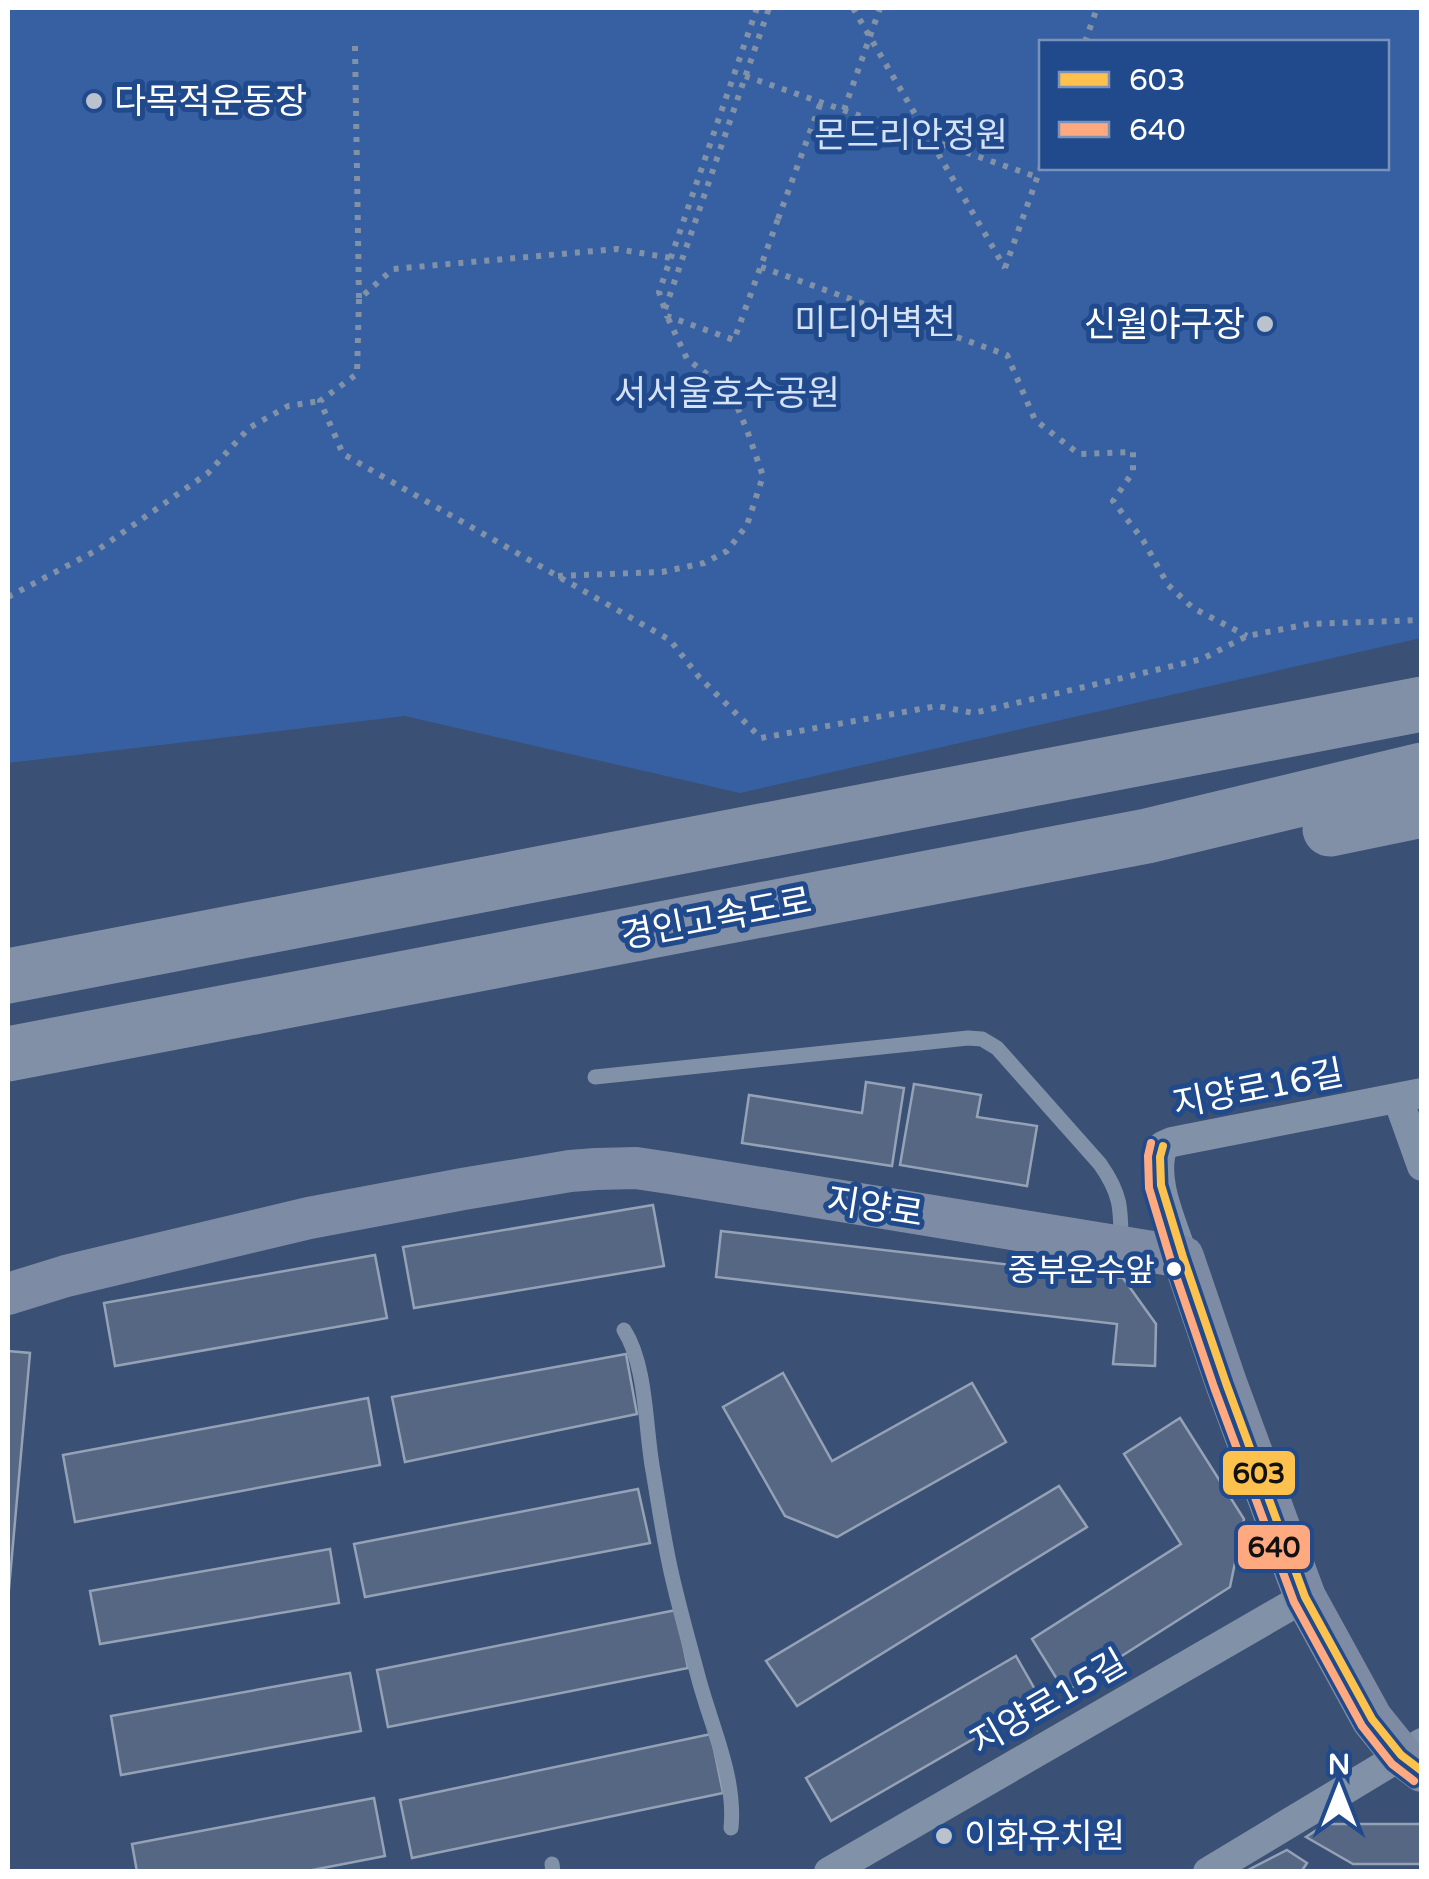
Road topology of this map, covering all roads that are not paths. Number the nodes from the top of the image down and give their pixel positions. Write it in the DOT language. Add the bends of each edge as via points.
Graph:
graph roads {
  1 [pos="1405,706"];
  2 [pos="1422,770"];
  3 [pos="1422,810"];
  4 [pos="1147,836"];
  5 [pos="8,976"];
  6 [pos="8,1054"];
  7 [pos="595,1077"];
  8 [pos="1410,1096"];
  9 [pos="1422,1166"];
  10 [pos="1121,1247"];
  11 [pos="1183,1257"];
  12 [pos="8,1294"];
  13 [pos="624,1330"];
  14 [pos="1305,1597"];
  15 [pos="1415,1757"];
  16 [pos="731,1828"];
  17 [pos="829,1872"];
  18 [pos="1208,1872"];
  1 -- 5 [label="highway"];
  2 -- 4 [label="highway, 경인고속도로"];
  3 -- 4 [label="highway" via="1295,836"];
  4 -- 6 [label="highway, 경인고속도로"];
  7 -- 10 [label="lane" via="982,1039 997,1048 1113,1183"];
  8 -- 9 [label="street"];
  8 -- 11 [label="street, 지양로16길" via="1163,1146 1161,1185"];
  10 -- 11 [label="street, 지양로"];
  10 -- 12 [label="street, 지양로" via="616,1168 309,1218"];
  11 -- 14 [label="street"];
  13 -- 16 [label="lane" via="638,1360 672,1576 724,1762"];
  14 -- 15 [label="street" via="1372,1719"];
  14 -- 17 [label="street, 지양로15길"];
  15 -- 18 [label="street"];
}
